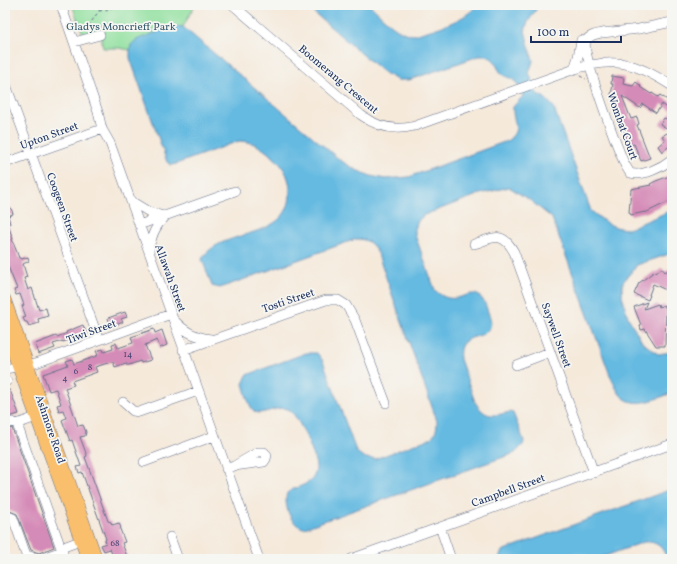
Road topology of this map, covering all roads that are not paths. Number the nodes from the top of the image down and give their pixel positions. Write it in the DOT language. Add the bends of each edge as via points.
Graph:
graph roads {
  1 [pos="60,5"];
  2 [pos="233,5"];
  3 [pos="672,22"];
  4 [pos="608,32"];
  5 [pos="100,35"];
  6 [pos="74,42"];
  7 [pos="590,65"];
  8 [pos="577,73"];
  9 [pos="5,82"];
  10 [pos="672,86"];
  11 [pos="102,129"];
  12 [pos="32,154"];
  13 [pos="672,159"];
  14 [pos="5,163"];
  15 [pos="235,191"];
  16 [pos="130,201"];
  17 [pos="168,215"];
  18 [pos="139,225"];
  19 [pos="474,244"];
  20 [pos="149,252"];
  21 [pos="5,299"];
  22 [pos="171,316"];
  23 [pos="5,331"];
  24 [pos="99,340"];
  25 [pos="212,340"];
  26 [pos="183,350"];
  27 [pos="550,352"];
  28 [pos="516,365"];
  29 [pos="23,366"];
  30 [pos="5,369"];
  31 [pos="6,379"];
  32 [pos="198,391"];
  33 [pos="123,402"];
  34 [pos="386,403"];
  35 [pos="36,417"];
  36 [pos="17,424"];
  37 [pos="5,425"];
  38 [pos="214,436"];
  39 [pos="672,444"];
  40 [pos="144,462"];
  41 [pos="594,472"];
  42 [pos="5,514"];
  43 [pos="440,527"];
  44 [pos="170,537"];
  45 [pos="80,541"];
  46 [pos="256,548"];
  47 [pos="62,550"];
  48 [pos="39,559"];
  49 [pos="87,559"];
  50 [pos="97,559"];
  51 [pos="178,559"];
  52 [pos="259,559"];
  53 [pos="264,559"];
  54 [pos="351,559"];
  55 [pos="451,559"];
  1 -- 6 [label="street, Allawah Street"];
  2 -- 8 [label="street, Boomerang Crescent" via="368,121 384,128 405,129 534,84"];
  3 -- 4 [label="street"];
  4 -- 7 [label="street" via="586,40"];
  4 -- 8 [label="street" via="582,36"];
  5 -- 6 [label="street"];
  6 -- 11 [label="street, Allawah Street"];
  7 -- 8 [label="street, Boomerang Crescent"];
  7 -- 10 [label="street, Boomerang Crescent" via="612,62 630,65 652,73"];
  7 -- 13 [label="street, Wombat Court" via="628,170 633,174 642,173 662,166"];
  9 -- 12 [label="street, Coogeen Street"];
  11 -- 12 [label="street, Upton Street"];
  11 -- 16 [label="street, Allawah Street" via="110,143"];
  12 -- 14 [label="street, Upton Street"];
  12 -- 24 [label="street, Coogeen Street"];
  15 -- 17 [label="street"];
  16 -- 17 [label="street" via="152,213"];
  16 -- 18 [label="street, Allawah Street"];
  17 -- 18 [label="street"];
  17 -- 20 [label="street" via="154,231"];
  18 -- 20 [label="street, Allawah Street"];
  19 -- 27 [label="street, Saywell Street" via="493,238 504,239 509,243"];
  20 -- 22 [label="street, Allawah Street"];
  21 -- 29 [label="main road, Ashmore Road"];
  22 -- 24 [label="street, Tiwi Street"];
  22 -- 25 [label="street" via="190,334"];
  22 -- 26 [label="street, Allawah Street"];
  23 -- 29 [label="main road, Ashmore Road"];
  24 -- 29 [label="street, Tiwi Street"];
  25 -- 26 [label="street, Tosti Street"];
  25 -- 34 [label="street, Tosti Street" via="326,300 338,300 346,305 355,320"];
  26 -- 32 [label="street, Allawah Street"];
  27 -- 28 [label="street"];
  27 -- 41 [label="street, Saywell Street"];
  29 -- 30 [label="street"];
  29 -- 31 [label="street"];
  29 -- 35 [label="main road, Ashmore Road"];
  29 -- 50 [label="main road, Ashmore Road"];
  32 -- 33 [label="street" via="139,412 133,411"];
  32 -- 38 [label="street, Allawah Street"];
  35 -- 36 [label="street"];
  35 -- 45 [label="main road, Ashmore Road"];
  36 -- 37 [label="street" via="12,422"];
  36 -- 47 [label="street"];
  38 -- 40 [label="street"];
  38 -- 46 [label="street, Allawah Street" via="230,467"];
  39 -- 41 [label="street, Campbell Street"];
  41 -- 43 [label="street, Campbell Street"];
  42 -- 48 [label="street" via="13,518 26,555"];
  43 -- 54 [label="street, Campbell Street"];
  43 -- 55 [label="street"];
  44 -- 51 [label="street"];
  45 -- 47 [label="street"];
  45 -- 49 [label="main road, Ashmore Road"];
  46 -- 52 [label="street, Allawah Street"];
  46 -- 53 [label="street"];
  47 -- 48 [label="street"];
}
